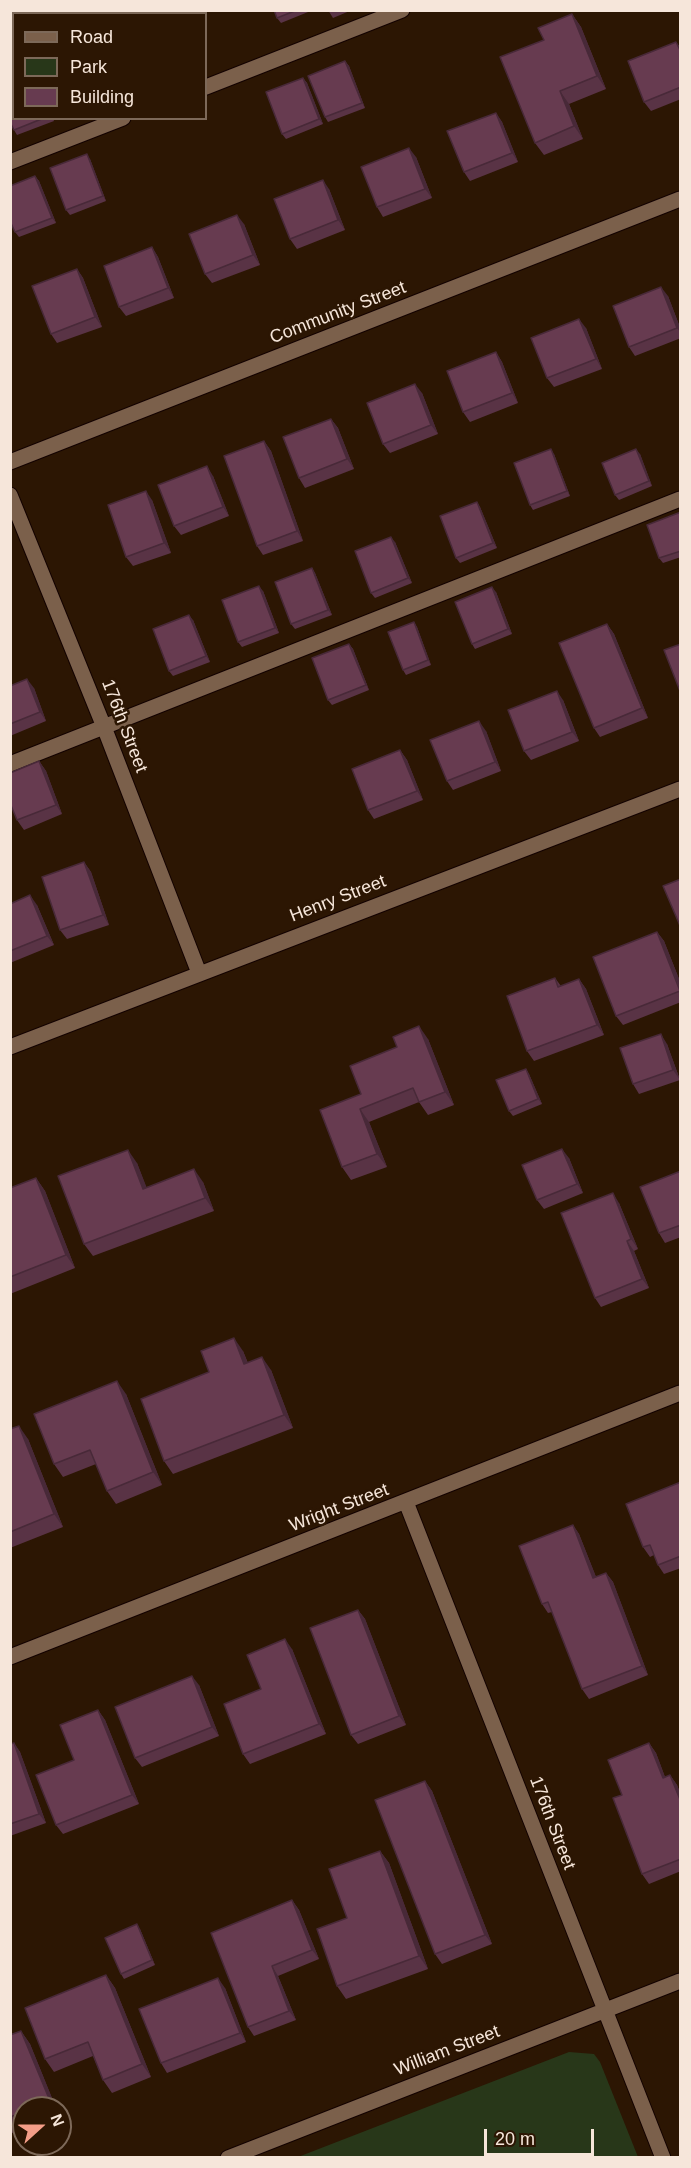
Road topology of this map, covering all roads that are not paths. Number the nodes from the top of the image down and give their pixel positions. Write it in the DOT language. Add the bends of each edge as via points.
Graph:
graph roads {
  1 [pos="402,10"];
  2 [pos="207,87"];
  3 [pos="118,120"];
  4 [pos="10,162"];
  5 [pos="681,199"];
  6 [pos="10,462"];
  7 [pos="10,495"];
  8 [pos="681,499"];
  9 [pos="105,727"];
  10 [pos="10,764"];
  11 [pos="681,789"];
  12 [pos="199,973"];
  13 [pos="10,1047"];
  14 [pos="681,1394"];
  15 [pos="406,1502"];
  16 [pos="10,1657"];
  17 [pos="681,1981"];
  18 [pos="604,2011"];
  19 [pos="228,2157"];
  20 [pos="663,2157"];
  1 -- 2 [label="street"];
  3 -- 4 [label="street"];
  5 -- 6 [label="street, Community Street"];
  7 -- 9 [label="street, 176th Street"];
  8 -- 9 [label="street"];
  9 -- 10 [label="street"];
  9 -- 12 [label="street, 176th Street"];
  11 -- 12 [label="street, Henry Street"];
  12 -- 13 [label="street, Henry Street"];
  14 -- 15 [label="street, Wright Street"];
  15 -- 16 [label="street, Wright Street"];
  15 -- 18 [label="street, 176th Street"];
  17 -- 18 [label="street, William Street"];
  18 -- 19 [label="street, William Street"];
  18 -- 20 [label="street, 176th Street"];
}
